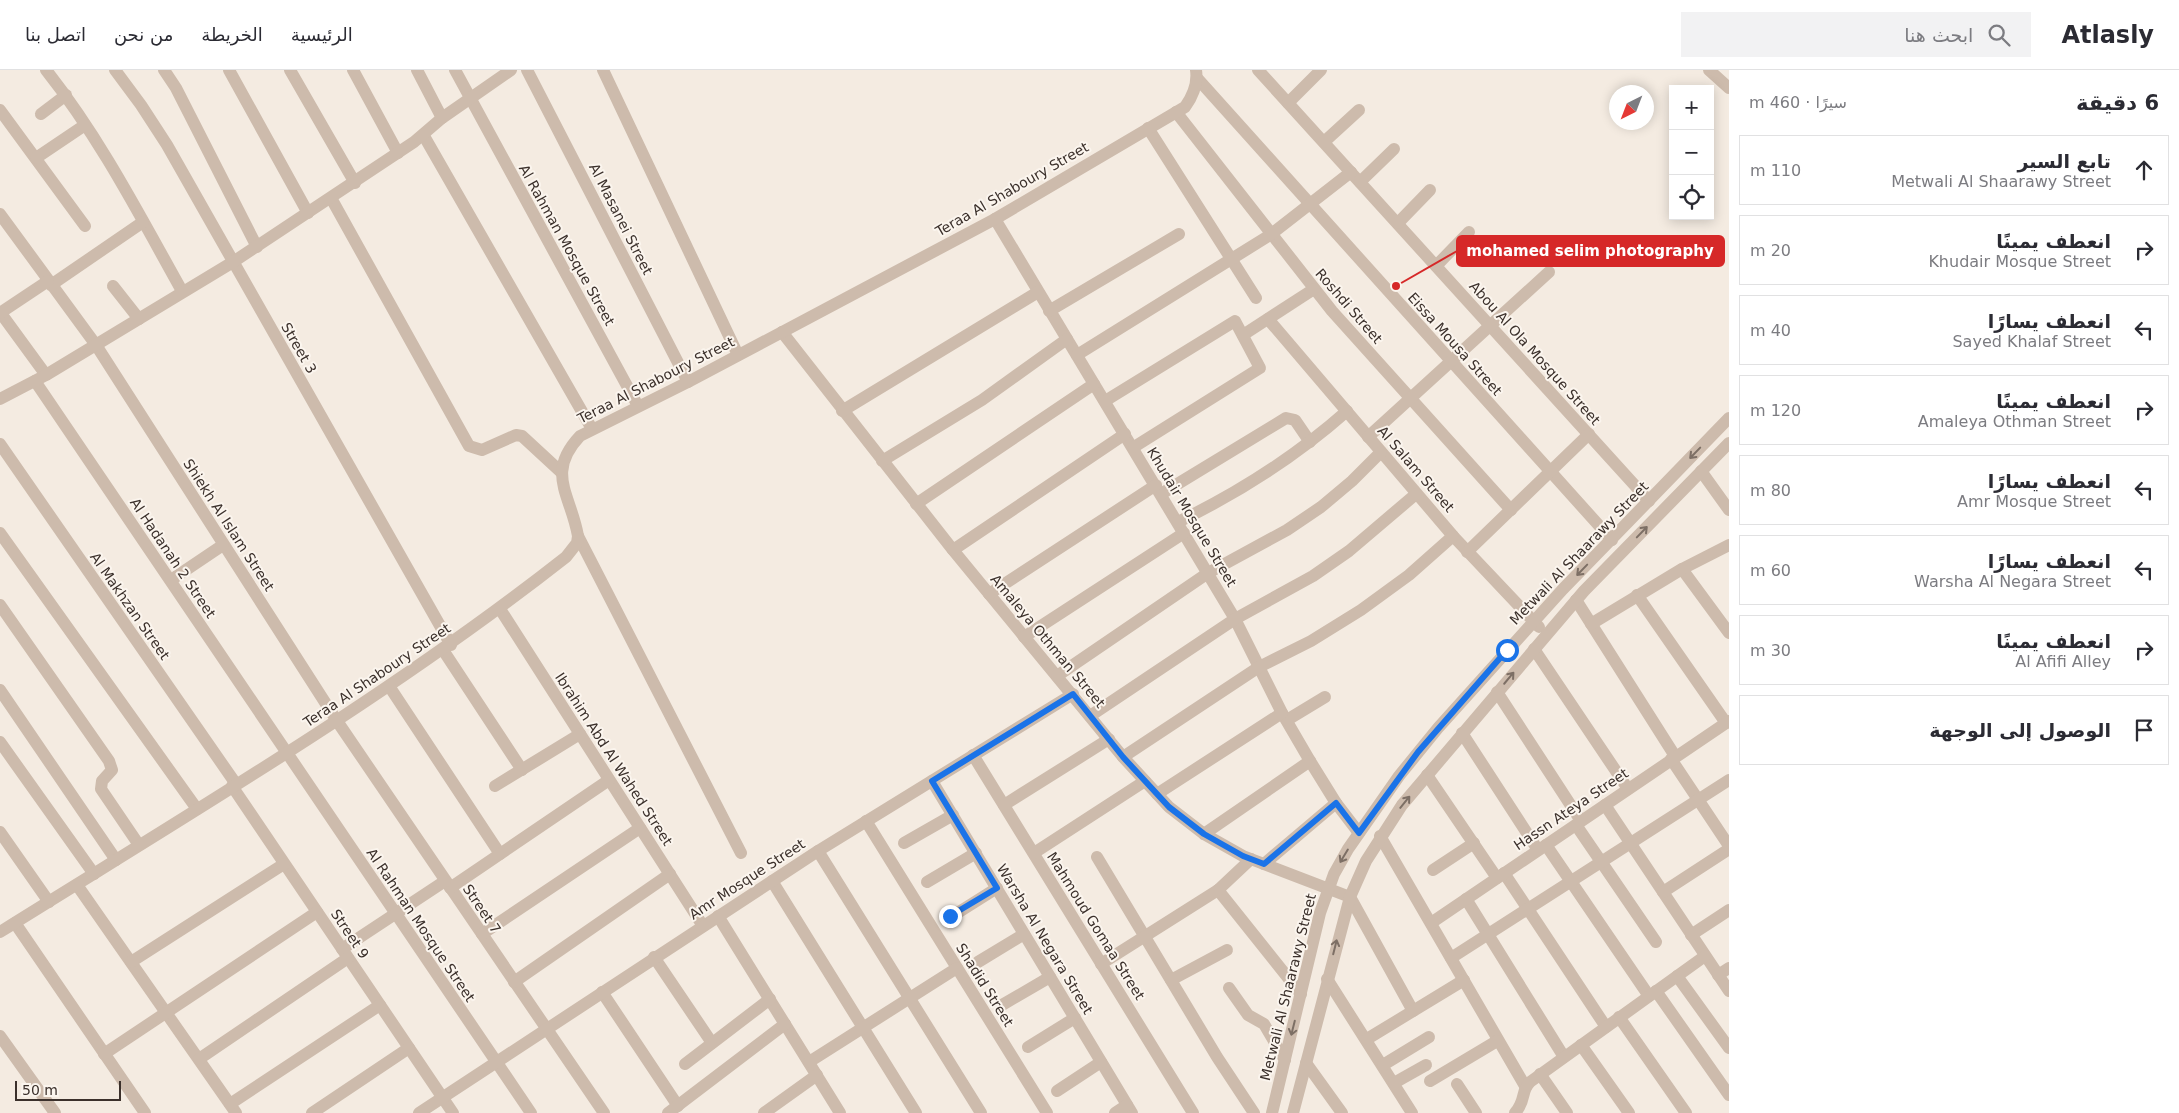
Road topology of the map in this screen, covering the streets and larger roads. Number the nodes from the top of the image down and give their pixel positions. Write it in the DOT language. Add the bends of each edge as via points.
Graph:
graph roads {
  1 [pos="46,70"];
  2 [pos="115,70"];
  3 [pos="164,70"];
  4 [pos="229,70"];
  5 [pos="290,70"];
  6 [pos="353,70"];
  7 [pos="417,70"];
  8 [pos="455,70"];
  9 [pos="511,70"];
  10 [pos="527,70"];
  11 [pos="603,70"];
  12 [pos="1258,70"];
  13 [pos="1321,70"];
  14 [pos="1709,70"];
  15 [pos="1196,74"];
  16 [pos="1729,88"];
  17 [pos="66,95"];
  18 [pos="470,99"];
  19 [pos="1288,103"];
  20 [pos="0,110"];
  21 [pos="1359,110"];
  22 [pos="1176,112"];
  23 [pos="41,114"];
  24 [pos="442,118"];
  25 [pos="85,125"];
  26 [pos="1148,128"];
  27 [pos="424,136"];
  28 [pos="1324,142"];
  29 [pos="1394,149"];
  30 [pos="398,153"];
  31 [pos="36,158"];
  32 [pos="1351,172"];
  33 [pos="355,182"];
  34 [pos="1360,182"];
  35 [pos="1430,190"];
  36 [pos="331,198"];
  37 [pos="1311,205"];
  38 [pos="308,213"];
  39 [pos="0,214"];
  40 [pos="995,219"];
  41 [pos="143,222"];
  42 [pos="1398,224"];
  43 [pos="85,226"];
  44 [pos="1469,232"];
  45 [pos="1179,234"];
  46 [pos="1270,235"];
  47 [pos="257,247"];
  48 [pos="1231,260"];
  49 [pos="233,262"];
  50 [pos="1436,266"];
  51 [pos="1548,272"];
  52 [pos="50,283"];
  53 [pos="114,286"];
  54 [pos="1314,289"];
  55 [pos="182,291"];
  56 [pos="1038,292"];
  57 [pos="1256,298"];
  58 [pos="1049,310"];
  59 [pos="0,313"];
  60 [pos="139,319"];
  61 [pos="1268,319"];
  62 [pos="1490,325"];
  63 [pos="782,332"];
  64 [pos="1243,335"];
  65 [pos="1066,339"];
  66 [pos="96,345"];
  67 [pos="738,355"];
  68 [pos="1076,355"];
  69 [pos="1450,361"];
  70 [pos="40,378"];
  71 [pos="688,382"];
  72 [pos="1094,384"];
  73 [pos="1410,398"];
  74 [pos="0,399"];
  75 [pos="1105,401"];
  76 [pos="638,406"];
  77 [pos="842,411"];
  78 [pos="1346,411"];
  79 [pos="1729,418"];
  80 [pos="592,429"];
  81 [pos="1125,434"];
  82 [pos="1589,434"];
  83 [pos="1368,437"];
  84 [pos="1310,442"];
  85 [pos="0,444"];
  86 [pos="1728,446"];
  87 [pos="1134,447"];
  88 [pos="1381,452"];
  89 [pos="882,461"];
  90 [pos="1702,471"];
  91 [pos="561,472"];
  92 [pos="1550,472"];
  93 [pos="1159,490"];
  94 [pos="1416,494"];
  95 [pos="1649,501"];
  96 [pos="916,504"];
  97 [pos="1511,510"];
  98 [pos="1729,510"];
  99 [pos="1181,528"];
  100 [pos="0,533"];
  101 [pos="578,536"];
  102 [pos="1453,536"];
  103 [pos="1612,540"];
  104 [pos="224,545"];
  105 [pos="1728,546"];
  106 [pos="953,550"];
  107 [pos="1467,552"];
  108 [pos="1682,569"];
  109 [pos="1208,573"];
  110 [pos="171,580"];
  111 [pos="989,594"];
  112 [pos="1637,595"];
  113 [pos="1576,600"];
  114 [pos="0,605"];
  115 [pos="500,609"];
  116 [pos="1236,619"];
  117 [pos="1533,621"];
  118 [pos="1591,624"];
  119 [pos="1729,633"];
  120 [pos="1546,634"];
  121 [pos="1024,637"];
  122 [pos="447,647"];
  123 [pos="1534,649"];
  124 [pos="1259,667"];
  125 [pos="1057,676"];
  126 [pos="389,686"];
  127 [pos="0,690"];
  128 [pos="1497,692"];
  129 [pos="1073,694"];
  130 [pos="1325,697"];
  131 [pos="1090,716"];
  132 [pos="1284,716"];
  133 [pos="336,721"];
  134 [pos="1728,722"];
  135 [pos="1462,733"];
  136 [pos="580,734"];
  137 [pos="1109,739"];
  138 [pos="0,742"];
  139 [pos="286,753"];
  140 [pos="973,755"];
  141 [pos="1123,757"];
  142 [pos="1673,758"];
  143 [pos="1310,761"];
  144 [pos="522,770"];
  145 [pos="1427,775"];
  146 [pos="609,780"];
  147 [pos="1729,780"];
  148 [pos="932,781"];
  149 [pos="1145,781"];
  150 [pos="234,785"];
  151 [pos="495,786"];
  152 [pos="1628,789"];
  153 [pos="1157,794"];
  154 [pos="1698,800"];
  155 [pos="1336,803"];
  156 [pos="1004,804"];
  157 [pos="1605,805"];
  158 [pos="197,809"];
  159 [pos="953,814"];
  160 [pos="866,821"];
  161 [pos="1579,823"];
  162 [pos="640,828"];
  163 [pos="0,832"];
  164 [pos="1359,833"];
  165 [pos="1204,834"];
  166 [pos="1380,836"];
  167 [pos="904,843"];
  168 [pos="1474,843"];
  169 [pos="1630,844"];
  170 [pos="139,845"];
  171 [pos="1542,847"];
  172 [pos="1729,848"];
  173 [pos="818,851"];
  174 [pos="741,853"];
  175 [pos="976,853"];
  176 [pos="1034,853"];
  177 [pos="500,854"];
  178 [pos="1097,856"];
  179 [pos="1251,859"];
  180 [pos="116,860"];
  181 [pos="1601,862"];
  182 [pos="284,864"];
  183 [pos="1264,864"];
  184 [pos="1433,870"];
  185 [pos="94,874"];
  186 [pos="670,874"];
  187 [pos="1500,875"];
  188 [pos="772,881"];
  189 [pos="1571,881"];
  190 [pos="927,882"];
  191 [pos="77,884"];
  192 [pos="448,884"];
  193 [pos="997,888"];
  194 [pos="1328,889"];
  195 [pos="1218,890"];
  196 [pos="1663,892"];
  197 [pos="1350,897"];
  198 [pos="1466,899"];
  199 [pos="49,902"];
  200 [pos="1528,909"];
  201 [pos="1729,910"];
  202 [pos="317,912"];
  203 [pos="395,914"];
  204 [pos="718,916"];
  205 [pos="950,916"];
  206 [pos="15,923"];
  207 [pos="1431,923"];
  208 [pos="703,926"];
  209 [pos="0,932"];
  210 [pos="482,934"];
  211 [pos="1024,934"];
  212 [pos="1488,934"];
  213 [pos="1691,935"];
  214 [pos="1145,936"];
  215 [pos="1656,942"];
  216 [pos="1226,950"];
  217 [pos="345,953"];
  218 [pos="1705,956"];
  219 [pos="654,958"];
  220 [pos="1451,958"];
  221 [pos="131,962"];
  222 [pos="978,962"];
  223 [pos="1101,964"];
  224 [pos="957,968"];
  225 [pos="1724,972"];
  226 [pos="1677,976"];
  227 [pos="1050,977"];
  228 [pos="1327,979"];
  229 [pos="1171,980"];
  230 [pos="1464,980"];
  231 [pos="514,982"];
  232 [pos="1229,988"];
  233 [pos="1729,991"];
  234 [pos="602,992"];
  235 [pos="1652,993"];
  236 [pos="1301,994"];
  237 [pos="909,998"];
  238 [pos="770,999"];
  239 [pos="380,1005"];
  240 [pos="1002,1005"];
  241 [pos="1413,1011"];
  242 [pos="166,1012"];
  243 [pos="1619,1017"];
  244 [pos="1075,1018"];
  245 [pos="785,1024"];
  246 [pos="1606,1026"];
  247 [pos="863,1028"];
  248 [pos="546,1029"];
  249 [pos="0,1036"];
  250 [pos="1429,1037"];
  251 [pos="1367,1039"];
  252 [pos="1497,1041"];
  253 [pos="712,1043"];
  254 [pos="1581,1045"];
  255 [pos="1028,1047"];
  256 [pos="409,1048"];
  257 [pos="1729,1048"];
  258 [pos="104,1054"];
  259 [pos="1564,1057"];
  260 [pos="199,1059"];
  261 [pos="1285,1060"];
  262 [pos="496,1062"];
  263 [pos="809,1062"];
  264 [pos="1101,1062"];
  265 [pos="1306,1063"];
  266 [pos="685,1064"];
  267 [pos="1383,1065"];
  268 [pos="1426,1065"];
  269 [pos="1540,1074"];
  270 [pos="817,1075"];
  271 [pos="1430,1081"];
  272 [pos="1394,1083"];
  273 [pos="1457,1084"];
  274 [pos="1525,1086"];
  275 [pos="1057,1091"];
  276 [pos="1729,1095"];
  277 [pos="442,1098"];
  278 [pos="233,1108"];
  279 [pos="1129,1109"];
  280 [pos="673,1110"];
  281 [pos="1523,1110"];
  282 [pos="55,1113"];
  283 [pos="145,1113"];
  284 [pos="312,1113"];
  285 [pos="420,1113"];
  286 [pos="453,1113"];
  287 [pos="531,1113"];
  288 [pos="604,1113"];
  289 [pos="764,1113"];
  290 [pos="840,1113"];
  291 [pos="916,1113"];
  292 [pos="981,1113"];
  293 [pos="1047,1113"];
  294 [pos="1115,1113"];
  295 [pos="1193,1113"];
  296 [pos="1254,1113"];
  297 [pos="1272,1113"];
  298 [pos="1293,1113"];
  299 [pos="1342,1113"];
  300 [pos="1412,1113"];
  301 [pos="1476,1113"];
  302 [pos="1567,1113"];
  303 [pos="1629,1113"];
  304 [pos="1686,1113"];
  1 -- 17 [label="street"];
  2 -- 49 [label="street, Street 3" via="154,124"];
  3 -- 47 [label="street"];
  4 -- 38 [label="street"];
  5 -- 33 [label="street"];
  6 -- 30 [label="street"];
  7 -- 24 [label="street"];
  8 -- 18 [label="street, Al Rahman Mosque Street"];
  9 -- 18 [label="street"];
  10 -- 71 [label="street, Al Masanei Street"];
  11 -- 67 [label="street"];
  12 -- 19 [label="street, Abou Al Ola Mosque Street"];
  13 -- 19 [label="street"];
  14 -- 16 [label="street"];
  15 -- 22 [label="street, Teraa Al Shaboury Street" via="1192,98"];
  15 -- 37 [label="street, Eissa Mousa Street"];
  17 -- 23 [label="street"];
  17 -- 25 [label="street"];
  18 -- 24 [label="street"];
  18 -- 76 [label="street, Al Rahman Mosque Street"];
  19 -- 28 [label="street, Abou Al Ola Mosque Street"];
  20 -- 31 [label="street"];
  21 -- 28 [label="street"];
  22 -- 26 [label="street, Teraa Al Shaboury Street"];
  22 -- 46 [label="street, Roshdi Street"];
  24 -- 27 [label="street"];
  25 -- 31 [label="street"];
  25 -- 41 [label="street"];
  26 -- 40 [label="street, Teraa Al Shaboury Street"];
  26 -- 48 [label="street"];
  27 -- 30 [label="street"];
  27 -- 80 [label="street"];
  28 -- 32 [label="street, Abou Al Ola Mosque Street"];
  29 -- 34 [label="street"];
  30 -- 33 [label="street"];
  31 -- 43 [label="street"];
  32 -- 34 [label="street, Abou Al Ola Mosque Street"];
  32 -- 37 [label="street"];
  33 -- 36 [label="street"];
  34 -- 42 [label="street, Abou Al Ola Mosque Street"];
  35 -- 42 [label="street"];
  36 -- 38 [label="street"];
  36 -- 91 [label="street" via="468,446 482,450 516,435 522,436"];
  37 -- 46 [label="street"];
  37 -- 69 [label="street, Eissa Mousa Street"];
  38 -- 47 [label="street"];
  39 -- 52 [label="street, Shiekh Al Islam Street"];
  40 -- 56 [label="street, Khudair Mosque Street"];
  40 -- 63 [label="street, Teraa Al Shaboury Street"];
  41 -- 52 [label="street"];
  41 -- 55 [label="street"];
  42 -- 50 [label="street, Abou Al Ola Mosque Street"];
  44 -- 50 [label="street"];
  45 -- 58 [label="street"];
  46 -- 48 [label="street"];
  46 -- 54 [label="street, Roshdi Street"];
  47 -- 49 [label="street"];
  48 -- 57 [label="street"];
  48 -- 68 [label="street"];
  49 -- 55 [label="street"];
  49 -- 122 [label="street, Street 3"];
  50 -- 62 [label="street, Abou Al Ola Mosque Street"];
  51 -- 62 [label="street"];
  52 -- 59 [label="street"];
  52 -- 66 [label="street, Shiekh Al Islam Street"];
  53 -- 60 [label="street"];
  54 -- 61 [label="street"];
  54 -- 73 [label="street, Roshdi Street"];
  55 -- 60 [label="street"];
  56 -- 58 [label="street, Khudair Mosque Street"];
  56 -- 77 [label="street"];
  58 -- 65 [label="street, Khudair Mosque Street"];
  59 -- 70 [label="street"];
  60 -- 66 [label="street"];
  61 -- 64 [label="street"];
  61 -- 78 [label="street, Al Salam Street"];
  62 -- 69 [label="street"];
  62 -- 82 [label="street, Abou Al Ola Mosque Street"];
  63 -- 67 [label="street, Teraa Al Shaboury Street"];
  63 -- 77 [label="street, Amaleya Othman Street"];
  64 -- 75 [label="street" via="1235,321"];
  64 -- 87 [label="street" via="1259,364 1257,371"];
  65 -- 68 [label="street, Khudair Mosque Street"];
  65 -- 89 [label="street" via="982,400"];
  66 -- 70 [label="street"];
  66 -- 104 [label="street, Shiekh Al Islam Street"];
  67 -- 71 [label="street, Teraa Al Shaboury Street"];
  68 -- 72 [label="street, Khudair Mosque Street"];
  69 -- 73 [label="street"];
  69 -- 92 [label="street, Eissa Mousa Street"];
  70 -- 74 [label="street"];
  70 -- 110 [label="street, Al Hadanah 2 Street"];
  71 -- 76 [label="street, Teraa Al Shaboury Street"];
  72 -- 75 [label="street, Khudair Mosque Street"];
  72 -- 96 [label="street"];
  73 -- 83 [label="street"];
  73 -- 97 [label="street, Roshdi Street"];
  75 -- 81 [label="street, Khudair Mosque Street"];
  76 -- 80 [label="street, Teraa Al Shaboury Street"];
  77 -- 89 [label="street, Amaleya Othman Street"];
  78 -- 83 [label="street, Al Salam Street"];
  78 -- 84 [label="street"];
  79 -- 95 [label="street, Metwali Al Shaarawy Street, one-way"];
  80 -- 91 [label="street, Teraa Al Shaboury Street" via="570,446"];
  81 -- 87 [label="street, Khudair Mosque Street"];
  81 -- 106 [label="street"];
  82 -- 92 [label="street"];
  82 -- 95 [label="street, Abou Al Ola Mosque Street"];
  83 -- 88 [label="street, Al Salam Street"];
  84 -- 93 [label="street" via="1295,420 1286,418"];
  84 -- 99 [label="street" via="1269,473"];
  85 -- 150 [label="street, Al Makhzan Street"];
  86 -- 90 [label="street"];
  87 -- 93 [label="street, Khudair Mosque Street"];
  88 -- 94 [label="street, Al Salam Street"];
  88 -- 109 [label="street" via="1321,507 1287,530"];
  89 -- 96 [label="street, Amaleya Othman Street"];
  90 -- 98 [label="street"];
  113 -- 90 [label="street, one-way"];
  91 -- 101 [label="street, Teraa Al Shaboury Street" via="562,487"];
  92 -- 97 [label="street"];
  92 -- 103 [label="street, Eissa Mousa Street"];
  93 -- 99 [label="street, Khudair Mosque Street"];
  93 -- 111 [label="street"];
  94 -- 102 [label="street, Al Salam Street"];
  94 -- 116 [label="street" via="1342,556 1275,599"];
  95 -- 103 [label="street, Metwali Al Shaarawy Street"];
  96 -- 106 [label="street, Amaleya Othman Street"];
  97 -- 107 [label="street"];
  99 -- 109 [label="street, Khudair Mosque Street"];
  99 -- 121 [label="street"];
  100 -- 158 [label="street"];
  101 -- 115 [label="street, Teraa Al Shaboury Street" via="577,543 566,557"];
  101 -- 174 [label="street"];
  102 -- 107 [label="street, Al Salam Street"];
  102 -- 124 [label="street" via="1409,575 1361,610"];
  103 -- 117 [label="street, Metwali Al Shaarawy Street, one-way"];
  104 -- 110 [label="street"];
  104 -- 133 [label="street, Shiekh Al Islam Street"];
  105 -- 108 [label="street"];
  106 -- 111 [label="street, Amaleya Othman Street"];
  107 -- 117 [label="street, Al Salam Street"];
  108 -- 112 [label="street"];
  108 -- 119 [label="street"];
  109 -- 116 [label="street, Khudair Mosque Street"];
  109 -- 125 [label="street"];
  110 -- 139 [label="street, Al Hadanah 2 Street"];
  111 -- 121 [label="street, Amaleya Othman Street"];
  112 -- 118 [label="street"];
  112 -- 134 [label="street"];
  113 -- 118 [label="street"];
  113 -- 120 [label="street"];
  114 -- 170 [label="street" via="108,761 112,770 102,782 101,789"];
  115 -- 122 [label="street, Teraa Al Shaboury Street"];
  115 -- 136 [label="street, Ibrahim Abd Al Wahed Street"];
  116 -- 124 [label="street, Khudair Mosque Street"];
  116 -- 131 [label="street"];
  117 -- 120 [label="street, Al Salam Street"];
  117 -- 164 [label="street, Metwali Al Shaarawy Street" via="1423,745"];
  118 -- 142 [label="street"];
  120 -- 123 [label="street"];
  121 -- 125 [label="street, Amaleya Othman Street"];
  122 -- 126 [label="street, Teraa Al Shaboury Street"];
  122 -- 144 [label="street, Street 3"];
  128 -- 123 [label="street, one-way"];
  123 -- 152 [label="street"];
  124 -- 132 [label="street, Khudair Mosque Street"];
  124 -- 141 [label="street"];
  125 -- 129 [label="street, Amaleya Othman Street"];
  126 -- 133 [label="street, Teraa Al Shaboury Street"];
  126 -- 177 [label="street"];
  127 -- 180 [label="street"];
  128 -- 135 [label="street"];
  128 -- 161 [label="street"];
  129 -- 131 [label="street, Amaleya Othman Street"];
  129 -- 140 [label="street, Amr Mosque Street"];
  130 -- 132 [label="street"];
  131 -- 137 [label="street, Amaleya Othman Street"];
  132 -- 143 [label="street, Khudair Mosque Street"];
  132 -- 153 [label="street"];
  133 -- 139 [label="street, Teraa Al Shaboury Street"];
  133 -- 192 [label="street, Street 7"];
  134 -- 142 [label="street, Hassn Ateya Street"];
  135 -- 145 [label="street"];
  135 -- 171 [label="street"];
  136 -- 144 [label="street"];
  136 -- 146 [label="street, Ibrahim Abd Al Wahed Street"];
  137 -- 141 [label="street, Amaleya Othman Street"];
  137 -- 156 [label="street"];
  138 -- 185 [label="street"];
  139 -- 150 [label="street, Teraa Al Shaboury Street"];
  139 -- 203 [label="street, Al Rahman Mosque Street"];
  140 -- 148 [label="street, Amr Mosque Street"];
  140 -- 156 [label="street, Mahmoud Gomaa Street"];
  141 -- 149 [label="street, Amaleya Othman Street"];
  142 -- 152 [label="street, Hassn Ateya Street"];
  142 -- 154 [label="street"];
  143 -- 155 [label="street, Khudair Mosque Street"];
  143 -- 165 [label="street"];
  144 -- 151 [label="street"];
  166 -- 145 [label="street, one-way"];
  145 -- 168 [label="street"];
  146 -- 162 [label="street, Ibrahim Abd Al Wahed Street"];
  146 -- 177 [label="street"];
  147 -- 154 [label="street"];
  148 -- 159 [label="street, Warsha Al Negara Street"];
  148 -- 160 [label="street, Amr Mosque Street"];
  149 -- 153 [label="street, Amaleya Othman Street"];
  149 -- 176 [label="street"];
  150 -- 158 [label="street, Teraa Al Shaboury Street"];
  150 -- 182 [label="street, Street 9"];
  152 -- 157 [label="street, Hassn Ateya Street"];
  153 -- 165 [label="street, Amaleya Othman Street"];
  154 -- 169 [label="street"];
  154 -- 172 [label="street"];
  155 -- 164 [label="street, Khudair Mosque Street"];
  155 -- 183 [label="street"];
  156 -- 176 [label="street, Mahmoud Gomaa Street"];
  157 -- 161 [label="street, Hassn Ateya Street"];
  157 -- 169 [label="street"];
  158 -- 170 [label="street, Teraa Al Shaboury Street"];
  159 -- 167 [label="street"];
  159 -- 175 [label="street, Warsha Al Negara Street"];
  160 -- 173 [label="street, Amr Mosque Street"];
  160 -- 224 [label="street, Shadid Street"];
  161 -- 171 [label="street, Hassn Ateya Street"];
  161 -- 181 [label="street"];
  162 -- 186 [label="street, Ibrahim Abd Al Wahed Street"];
  162 -- 210 [label="street"];
  163 -- 199 [label="street"];
  164 -- 194 [label="street, Metwali Al Shaarawy Street, one-way"];
  165 -- 179 [label="street, Amaleya Othman Street"];
  166 -- 197 [label="street"];
  166 -- 207 [label="street"];
  168 -- 184 [label="street"];
  168 -- 187 [label="street"];
  169 -- 181 [label="street"];
  169 -- 196 [label="street"];
  170 -- 180 [label="street, Teraa Al Shaboury Street"];
  171 -- 187 [label="street, Hassn Ateya Street"];
  171 -- 189 [label="street"];
  172 -- 196 [label="street"];
  173 -- 188 [label="street, Amr Mosque Street"];
  173 -- 237 [label="street"];
  175 -- 190 [label="street"];
  175 -- 193 [label="street, Warsha Al Negara Street"];
  176 -- 223 [label="street, Mahmoud Gomaa Street"];
  177 -- 192 [label="street"];
  178 -- 214 [label="street"];
  179 -- 183 [label="street, Amaleya Othman Street"];
  179 -- 195 [label="street"];
  180 -- 185 [label="street, Teraa Al Shaboury Street"];
  181 -- 189 [label="street"];
  181 -- 215 [label="street"];
  182 -- 202 [label="street, Street 9"];
  182 -- 221 [label="street"];
  183 -- 194 [label="street, Amaleya Othman Street"];
  185 -- 191 [label="street, Teraa Al Shaboury Street"];
  186 -- 208 [label="street, Ibrahim Abd Al Wahed Street"];
  186 -- 231 [label="street"];
  187 -- 198 [label="street, Hassn Ateya Street"];
  187 -- 200 [label="street"];
  188 -- 204 [label="street, Amr Mosque Street"];
  188 -- 247 [label="street"];
  189 -- 200 [label="street"];
  189 -- 235 [label="street"];
  191 -- 199 [label="street, Teraa Al Shaboury Street"];
  191 -- 221 [label="street"];
  192 -- 203 [label="street"];
  192 -- 210 [label="street, Street 7"];
  193 -- 205 [label="street"];
  193 -- 211 [label="street, Warsha Al Negara Street"];
  194 -- 197 [label="street, Amaleya Othman Street"];
  194 -- 236 [label="street, Metwali Al Shaarawy Street"];
  195 -- 214 [label="street"];
  195 -- 236 [label="street"];
  196 -- 213 [label="street"];
  228 -- 197 [label="street, one-way"];
  197 -- 241 [label="street"];
  198 -- 207 [label="street, Hassn Ateya Street"];
  198 -- 212 [label="street"];
  199 -- 206 [label="street, Teraa Al Shaboury Street"];
  200 -- 212 [label="street"];
  200 -- 246 [label="street"];
  201 -- 213 [label="street"];
  202 -- 217 [label="street, Street 9"];
  202 -- 242 [label="street"];
  203 -- 217 [label="street"];
  203 -- 262 [label="street, Al Rahman Mosque Street"];
  204 -- 208 [label="street, Amr Mosque Street"];
  204 -- 238 [label="street"];
  206 -- 209 [label="street, Teraa Al Shaboury Street"];
  206 -- 258 [label="street"];
  207 -- 220 [label="street"];
  208 -- 219 [label="street, Amr Mosque Street"];
  210 -- 231 [label="street, Street 7"];
  211 -- 222 [label="street"];
  211 -- 227 [label="street, Warsha Al Negara Street"];
  212 -- 220 [label="street"];
  212 -- 259 [label="street"];
  213 -- 218 [label="street"];
  214 -- 223 [label="street"];
  214 -- 229 [label="street"];
  216 -- 229 [label="street"];
  217 -- 239 [label="street, Street 9"];
  217 -- 260 [label="street"];
  218 -- 225 [label="street"];
  218 -- 226 [label="street"];
  219 -- 234 [label="street, Amr Mosque Street"];
  219 -- 253 [label="street"];
  220 -- 230 [label="street"];
  221 -- 242 [label="street"];
  223 -- 295 [label="street, Mahmoud Gomaa Street"];
  224 -- 237 [label="street"];
  224 -- 293 [label="street, Shadid Street"];
  225 -- 233 [label="street"];
  226 -- 235 [label="street"];
  226 -- 257 [label="street"];
  227 -- 240 [label="street"];
  227 -- 244 [label="street, Warsha Al Negara Street"];
  228 -- 251 [label="street"];
  228 -- 265 [label="street"];
  229 -- 296 [label="street"];
  230 -- 241 [label="street"];
  230 -- 252 [label="street"];
  231 -- 248 [label="street, Street 7"];
  232 -- 261 [label="street" via="1248,1016 1264,1024"];
  234 -- 248 [label="street, Amr Mosque Street"];
  234 -- 280 [label="street"];
  235 -- 243 [label="street"];
  235 -- 276 [label="street"];
  236 -- 261 [label="street, Metwali Al Shaarawy Street, one-way"];
  237 -- 247 [label="street"];
  237 -- 292 [label="street"];
  238 -- 245 [label="street"];
  238 -- 253 [label="street"];
  239 -- 256 [label="street, Street 9"];
  239 -- 278 [label="street"];
  241 -- 251 [label="street"];
  242 -- 258 [label="street"];
  242 -- 260 [label="street"];
  243 -- 246 [label="street"];
  243 -- 304 [label="street"];
  244 -- 255 [label="street"];
  244 -- 264 [label="street, Warsha Al Negara Street"];
  245 -- 263 [label="street"];
  245 -- 280 [label="street"];
  246 -- 254 [label="street"];
  247 -- 263 [label="street"];
  247 -- 291 [label="street"];
  248 -- 262 [label="street, Amr Mosque Street"];
  248 -- 288 [label="street, Street 7"];
  249 -- 282 [label="street"];
  250 -- 267 [label="street"];
  251 -- 267 [label="street"];
  252 -- 271 [label="street"];
  252 -- 274 [label="street"];
  253 -- 266 [label="street"];
  254 -- 259 [label="street"];
  254 -- 303 [label="street"];
  256 -- 277 [label="street, Street 9"];
  256 -- 284 [label="street"];
  258 -- 283 [label="street"];
  259 -- 269 [label="street"];
  260 -- 278 [label="street"];
  261 -- 297 [label="street, Metwali Al Shaarawy Street"];
  262 -- 277 [label="street, Amr Mosque Street"];
  262 -- 287 [label="street, Al Rahman Mosque Street"];
  263 -- 270 [label="street"];
  264 -- 275 [label="street"];
  264 -- 279 [label="street, Warsha Al Negara Street"];
  265 -- 298 [label="street"];
  265 -- 299 [label="street"];
  267 -- 272 [label="street"];
  268 -- 272 [label="street"];
  269 -- 274 [label="street"];
  269 -- 302 [label="street"];
  270 -- 289 [label="street"];
  270 -- 290 [label="street"];
  272 -- 300 [label="street"];
  273 -- 301 [label="street"];
  274 -- 281 [label="street"];
  277 -- 285 [label="street, Amr Mosque Street"];
  277 -- 286 [label="street, Street 9"];
  279 -- 294 [label="street"];
}
